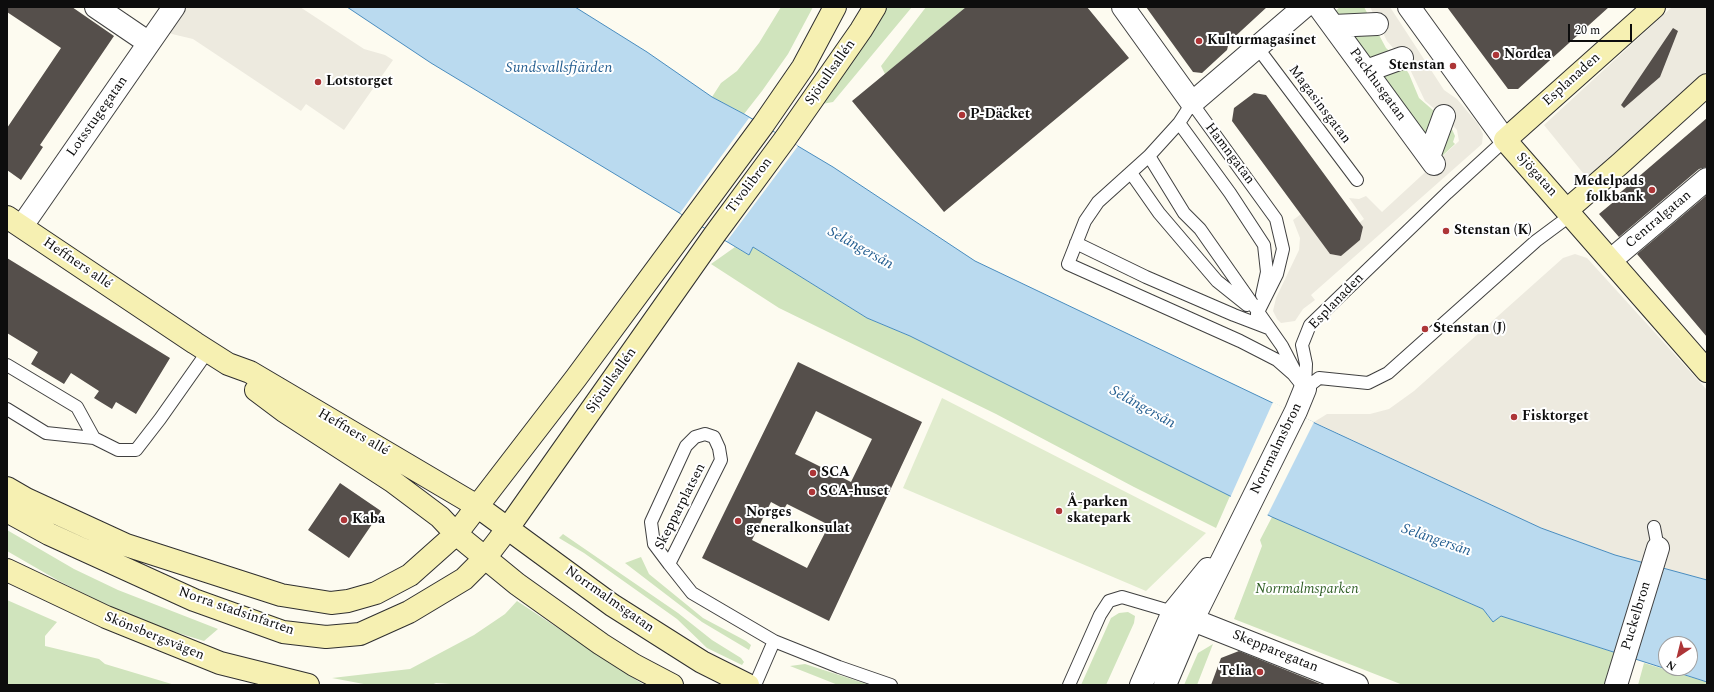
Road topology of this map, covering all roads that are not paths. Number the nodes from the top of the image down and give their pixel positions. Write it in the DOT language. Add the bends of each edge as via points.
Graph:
graph roads {
  1 [pos="96,7"];
  2 [pos="174,7"];
  3 [pos="835,7"];
  4 [pos="875,7"];
  5 [pos="1122,7"];
  6 [pos="1304,7"];
  7 [pos="1319,7"];
  8 [pos="1409,7"];
  9 [pos="1654,7"];
  10 [pos="1377,24"];
  11 [pos="1333,26"];
  12 [pos="149,43"];
  13 [pos="1258,47"];
  14 [pos="1402,58"];
  15 [pos="1366,71"];
  16 [pos="1707,85"];
  17 [pos="1192,103"];
  18 [pos="1444,116"];
  19 [pos="1178,123"];
  20 [pos="763,125"];
  21 [pos="786,139"];
  22 [pos="1505,140"];
  23 [pos="1149,156"];
  24 [pos="1131,173"];
  25 [pos="1707,179"];
  26 [pos="1357,180"];
  27 [pos="1569,212"];
  28 [pos="14,222"];
  29 [pos="715,234"];
  30 [pos="1076,243"];
  31 [pos="1611,260"];
  32 [pos="1257,314"];
  33 [pos="1268,328"];
  34 [pos="208,351"];
  35 [pos="228,364"];
  36 [pos="7,365"];
  37 [pos="1707,370"];
  38 [pos="1305,389"];
  39 [pos="7,409"];
  40 [pos="94,438"];
  41 [pos="7,488"];
  42 [pos="477,506"];
  43 [pos="7,511"];
  44 [pos="1654,527"];
  45 [pos="508,528"];
  46 [pos="456,534"];
  47 [pos="1658,548"];
  48 [pos="485,558"];
  49 [pos="670,564"];
  50 [pos="7,570"];
  51 [pos="1183,615"];
  52 [pos="774,641"];
  53 [pos="308,685"];
  54 [pos="672,685"];
  55 [pos="748,685"];
  56 [pos="756,685"];
  57 [pos="891,685"];
  58 [pos="1069,685"];
  59 [pos="1140,685"];
  60 [pos="1165,685"];
  61 [pos="1357,685"];
  62 [pos="1616,685"];
  1 -- 12 [label="street"];
  2 -- 12 [label="street, Lotsstugegatan"];
  3 -- 20 [label="main road, Sjötullsallén" via="803,67"];
  4 -- 21 [label="main road, Sjötullsallén"];
  5 -- 17 [label="street, Hamngatan"];
  6 -- 13 [label="street"];
  7 -- 11 [label="street, Packhusgatan"];
  8 -- 22 [label="street, Sjögatan"];
  9 -- 22 [label="main road, Esplanaden"];
  10 -- 11 [label="street"];
  11 -- 15 [label="street, Packhusgatan"];
  12 -- 28 [label="street, Lotsstugegatan"];
  13 -- 17 [label="street"];
  13 -- 26 [label="lane, Magasinsgatan"];
  14 -- 15 [label="street"];
  15 -- 18 [label="street, Packhusgatan" via="1431,161"];
  16 -- 27 [label="main road"];
  17 -- 19 [label="lane"];
  17 -- 32 [label="lane, Hamngatan" via="1276,219 1283,249 1278,274"];
  19 -- 23 [label="lane"];
  19 -- 32 [label="lane" via="1230,193 1264,245 1267,272"];
  20 -- 42 [label="main road, Tivolibron"];
  21 -- 29 [label="main road, Tivolibron"];
  22 -- 27 [label="main road, Sjögatan"];
  22 -- 38 [label="lane, Esplanaden" via="1310,325 1302,345 1306,364"];
  23 -- 24 [label="lane"];
  23 -- 32 [label="lane" via="1184,213 1200,229"];
  24 -- 30 [label="lane" via="1098,202"];
  24 -- 32 [label="lane" via="1159,212 1217,281"];
  25 -- 31 [label="street, Centralgatan"];
  27 -- 31 [label="main road, Sjögatan"];
  27 -- 38 [label="lane" via="1388,373 1368,383 1319,378"];
  28 -- 34 [label="main road, Heffners allé"];
  29 -- 45 [label="main road, Sjötullsallén"];
  30 -- 33 [label="lane" via="1234,316"];
  30 -- 38 [label="lane" via="1068,264 1277,360"];
  31 -- 37 [label="main road, Sjögatan"];
  32 -- 33 [label="lane"];
  33 -- 38 [label="lane" via="1282,346"];
  34 -- 35 [label="main road, Heffners allé"];
  34 -- 40 [label="lane" via="136,450 118,450"];
  35 -- 42 [label="main road, Heffners allé" via="250,372"];
  35 -- 46 [label="main road, Heffners allé" via="270,402 392,481 440,517"];
  36 -- 40 [label="lane" via="77,407"];
  38 -- 51 [label="street, Norrmalmsbron" via="1234,537"];
  39 -- 40 [label="lane" via="46,433"];
  41 -- 46 [label="main road, Norra stadsinfarten" via="126,545 281,595 315,602 342,602 376,593 410,575"];
  42 -- 45 [label="main road, Norrmalmsgatan"];
  42 -- 46 [label="main road, Norra stadsinfarten"];
  43 -- 48 [label="main road, Norra stadsinfarten" via="49,534 194,600 283,632 309,636 360,634 409,612 464,579"];
  44 -- 47 [label="lane"];
  45 -- 48 [label="main road, Sjötullsallén"];
  45 -- 55 [label="main road, Norrmalmsgatan" via="612,604 702,662"];
  46 -- 48 [label="main road"];
  47 -- 62 [label="street, Puckelbron"];
  48 -- 54 [label="main road" via="601,644"];
  49 -- 49 [label="lane, Skepparplatsen" via="721,460 720,448 714,437 705,434 694,437 686,446 650,522 654,544"];
  49 -- 52 [label="lane, Skepparplatsen" via="692,593"];
  50 -- 53 [label="main road, Skönsbergsvägen" via="106,617 220,663"];
  51 -- 58 [label="lane, Skepparegatan" via="1122,597 1109,601 1100,615"];
  51 -- 59 [label="street"];
  51 -- 60 [label="street"];
  51 -- 61 [label="street, Skepparegatan"];
  52 -- 56 [label="lane"];
  52 -- 57 [label="lane"];
}
